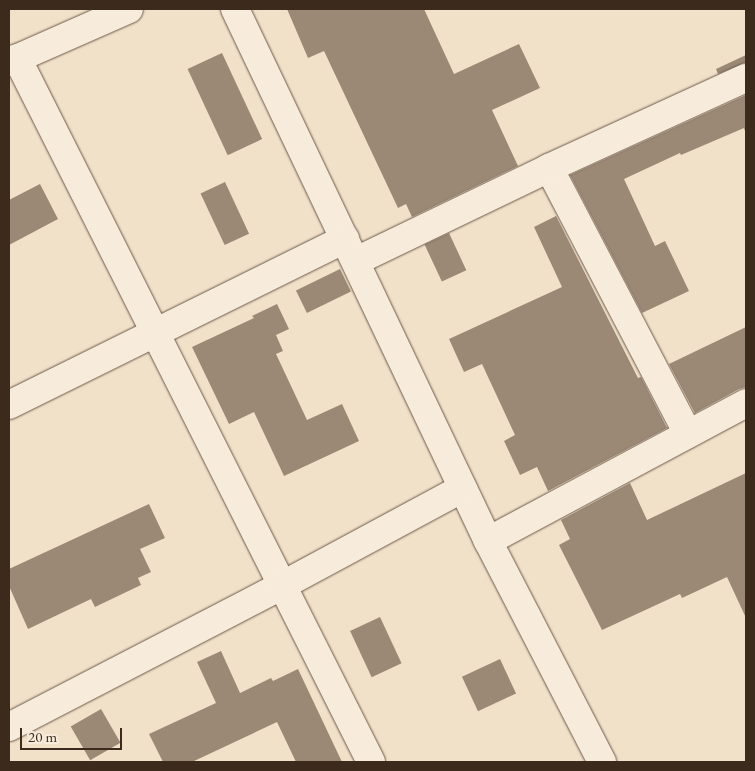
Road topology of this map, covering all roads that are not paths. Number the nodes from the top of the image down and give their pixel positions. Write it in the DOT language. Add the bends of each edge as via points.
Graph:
graph roads {
  1 [pos="129,9"];
  2 [pos="235,9"];
  3 [pos="13,60"];
  4 [pos="746,78"];
  5 [pos="549,168"];
  6 [pos="350,250"];
  7 [pos="155,333"];
  8 [pos="746,403"];
  9 [pos="9,405"];
  10 [pos="688,434"];
  11 [pos="463,488"];
  12 [pos="488,541"];
  13 [pos="282,586"];
  14 [pos="9,727"];
  15 [pos="371,762"];
  16 [pos="602,762"];
  1 -- 3 [label="street"];
  2 -- 6 [label="street"];
  3 -- 7 [label="street"];
  4 -- 5 [label="street"];
  5 -- 6 [label="street"];
  5 -- 10 [label="street"];
  6 -- 7 [label="street"];
  6 -- 11 [label="street"];
  7 -- 9 [label="street"];
  7 -- 13 [label="street"];
  8 -- 10 [label="street"];
  10 -- 12 [label="street"];
  11 -- 12 [label="street"];
  11 -- 13 [label="street"];
  12 -- 16 [label="street"];
  13 -- 14 [label="street"];
  13 -- 15 [label="street"];
}
